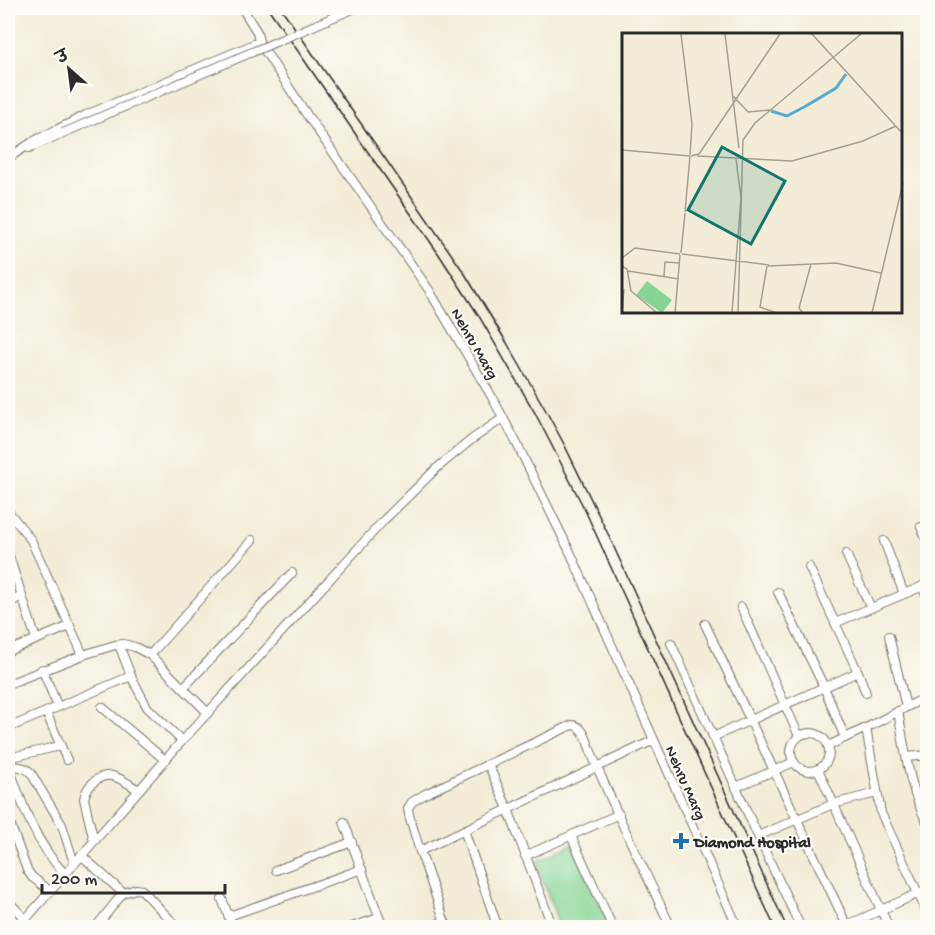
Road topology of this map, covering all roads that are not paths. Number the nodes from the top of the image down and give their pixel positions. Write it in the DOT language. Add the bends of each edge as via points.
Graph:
graph roads {
  1 [pos="242,8"];
  2 [pos="355,8"];
  3 [pos="259,42"];
  4 [pos="10,156"];
  5 [pos="503,418"];
  6 [pos="8,511"];
  7 [pos="921,527"];
  8 [pos="252,540"];
  9 [pos="884,541"];
  10 [pos="927,543"];
  11 [pos="8,553"];
  12 [pos="846,554"];
  13 [pos="809,567"];
  14 [pos="292,573"];
  15 [pos="925,585"];
  16 [pos="778,592"];
  17 [pos="904,594"];
  18 [pos="21,596"];
  19 [pos="927,599"];
  20 [pos="8,604"];
  21 [pos="741,607"];
  22 [pos="871,608"];
  23 [pos="835,623"];
  24 [pos="705,624"];
  25 [pos="70,626"];
  26 [pos="889,636"];
  27 [pos="36,639"];
  28 [pos="671,643"];
  29 [pos="119,645"];
  30 [pos="8,651"];
  31 [pos="82,655"];
  32 [pos="150,655"];
  33 [pos="42,669"];
  34 [pos="858,672"];
  35 [pos="131,676"];
  36 [pos="8,684"];
  37 [pos="824,687"];
  38 [pos="183,688"];
  39 [pos="866,693"];
  40 [pos="927,696"];
  41 [pos="785,704"];
  42 [pos="906,706"];
  43 [pos="102,707"];
  44 [pos="58,708"];
  45 [pos="898,711"];
  46 [pos="46,712"];
  47 [pos="208,713"];
  48 [pos="750,719"];
  49 [pos="8,728"];
  50 [pos="866,728"];
  51 [pos="713,736"];
  52 [pos="799,736"];
  53 [pos="845,738"];
  54 [pos="654,740"];
  55 [pos="182,741"];
  56 [pos="60,746"];
  57 [pos="828,746"];
  58 [pos="927,755"];
  59 [pos="907,757"];
  60 [pos="67,760"];
  61 [pos="165,760"];
  62 [pos="794,762"];
  63 [pos="8,764"];
  64 [pos="488,764"];
  65 [pos="597,767"];
  66 [pos="818,770"];
  67 [pos="774,771"];
  68 [pos="736,787"];
  69 [pos="139,790"];
  70 [pos="927,792"];
  71 [pos="877,793"];
  72 [pos="915,794"];
  73 [pos="833,804"];
  74 [pos="508,809"];
  75 [pos="619,814"];
  76 [pos="8,818"];
  77 [pos="797,819"];
  78 [pos="345,822"];
  79 [pos="927,824"];
  80 [pos="464,830"];
  81 [pos="571,836"];
  82 [pos="758,836"];
  83 [pos="94,841"];
  84 [pos="352,842"];
  85 [pos="420,851"];
  86 [pos="81,855"];
  87 [pos="525,856"];
  88 [pos="74,863"];
  89 [pos="362,869"];
  90 [pos="276,870"];
  91 [pos="65,874"];
  92 [pos="927,889"];
  93 [pos="50,891"];
  94 [pos="123,893"];
  95 [pos="917,893"];
  96 [pos="222,899"];
  97 [pos="8,901"];
  98 [pos="880,909"];
  99 [pos="927,915"];
  100 [pos="229,916"];
  101 [pos="380,918"];
  102 [pos="25,919"];
  103 [pos="445,924"];
  104 [pos="18,927"];
  105 [pos="95,927"];
  106 [pos="178,927"];
  107 [pos="233,927"];
  108 [pos="349,927"];
  109 [pos="383,927"];
  110 [pos="428,927"];
  111 [pos="498,927"];
  112 [pos="553,927"];
  113 [pos="613,927"];
  114 [pos="671,927"];
  115 [pos="738,927"];
  116 [pos="801,927"];
  117 [pos="845,927"];
  118 [pos="889,927"];
  1 -- 3 [label="street, Nehru Marg"];
  2 -- 4 [label="street, bridge"];
  3 -- 4 [label="street" via="86,115"];
  3 -- 5 [label="street, Nehru Marg" via="429,290"];
  5 -- 47 [label="street" via="460,448 398,506"];
  5 -- 54 [label="street, Nehru Marg" via="571,554"];
  6 -- 25 [label="street" via="31,540"];
  7 -- 10 [label="street"];
  8 -- 32 [label="street"];
  9 -- 17 [label="street"];
  11 -- 18 [label="street"];
  12 -- 22 [label="street"];
  13 -- 23 [label="street"];
  14 -- 38 [label="street"];
  15 -- 17 [label="street"];
  15 -- 19 [label="street"];
  16 -- 37 [label="street"];
  17 -- 22 [label="street"];
  18 -- 20 [label="street"];
  18 -- 27 [label="street"];
  21 -- 41 [label="street"];
  22 -- 23 [label="street"];
  23 -- 34 [label="street"];
  24 -- 48 [label="street"];
  25 -- 27 [label="street"];
  25 -- 31 [label="street"];
  26 -- 42 [label="street"];
  27 -- 30 [label="street"];
  28 -- 51 [label="street"];
  29 -- 31 [label="street"];
  29 -- 32 [label="street" via="135,647"];
  29 -- 35 [label="street"];
  31 -- 33 [label="street"];
  32 -- 38 [label="street"];
  33 -- 36 [label="street"];
  33 -- 44 [label="street"];
  34 -- 37 [label="street"];
  34 -- 39 [label="street"];
  35 -- 44 [label="street"];
  35 -- 55 [label="street" via="147,707"];
  37 -- 41 [label="street"];
  37 -- 53 [label="street"];
  38 -- 47 [label="street"];
  40 -- 42 [label="street"];
  41 -- 48 [label="street"];
  41 -- 52 [label="street"];
  42 -- 45 [label="street"];
  43 -- 61 [label="street"];
  44 -- 46 [label="street"];
  45 -- 50 [label="street"];
  45 -- 59 [label="street"];
  46 -- 49 [label="street"];
  46 -- 56 [label="street"];
  47 -- 55 [label="street"];
  48 -- 51 [label="street"];
  48 -- 67 [label="street"];
  50 -- 53 [label="street"];
  50 -- 71 [label="street"];
  51 -- 68 [label="street"];
  52 -- 57 [label="street" via="813,733"];
  52 -- 62 [label="street" via="791,748"];
  53 -- 57 [label="street"];
  54 -- 65 [label="street"];
  54 -- 115 [label="street, Nehru Marg"];
  55 -- 61 [label="street"];
  56 -- 60 [label="street"];
  56 -- 63 [label="street"];
  57 -- 66 [label="street" via="828,759"];
  58 -- 59 [label="street"];
  59 -- 72 [label="street"];
  61 -- 69 [label="street"];
  62 -- 66 [label="street" via="802,770"];
  62 -- 67 [label="street"];
  63 -- 88 [label="street" via="31,773 62,825"];
  63 -- 91 [label="street" via="35,834"];
  64 -- 65 [label="street" via="577,726"];
  64 -- 74 [label="street"];
  64 -- 85 [label="street" via="412,802 409,815"];
  65 -- 74 [label="street"];
  65 -- 75 [label="street"];
  66 -- 73 [label="street"];
  67 -- 68 [label="street"];
  67 -- 77 [label="street"];
  68 -- 82 [label="street"];
  69 -- 83 [label="street"];
  69 -- 83 [label="street" via="111,776 95,781 85,792"];
  70 -- 72 [label="street"];
  71 -- 73 [label="street"];
  71 -- 95 [label="street" via="884,819"];
  72 -- 79 [label="street"];
  73 -- 77 [label="street"];
  73 -- 98 [label="street"];
  74 -- 80 [label="street"];
  74 -- 87 [label="street"];
  75 -- 81 [label="street"];
  75 -- 114 [label="street"];
  76 -- 93 [label="street" via="27,870"];
  77 -- 82 [label="street"];
  77 -- 117 [label="street"];
  78 -- 84 [label="street"];
  80 -- 85 [label="street"];
  80 -- 111 [label="street"];
  81 -- 87 [label="street"];
  81 -- 113 [label="street"];
  82 -- 116 [label="street"];
  83 -- 86 [label="street"];
  84 -- 89 [label="street"];
  84 -- 90 [label="street"];
  85 -- 103 [label="street"];
  86 -- 88 [label="street"];
  86 -- 94 [label="street"];
  87 -- 112 [label="street"];
  88 -- 91 [label="street"];
  89 -- 100 [label="street"];
  89 -- 101 [label="street"];
  91 -- 93 [label="street"];
  92 -- 95 [label="street"];
  93 -- 102 [label="street"];
  94 -- 105 [label="street"];
  94 -- 106 [label="street" via="142,890"];
  95 -- 98 [label="street"];
  95 -- 99 [label="street"];
  96 -- 100 [label="street"];
  97 -- 102 [label="street"];
  98 -- 117 [label="street"];
  98 -- 118 [label="street"];
  100 -- 107 [label="street"];
  101 -- 108 [label="street"];
  101 -- 109 [label="street"];
  102 -- 104 [label="street"];
  103 -- 110 [label="street"];
}
